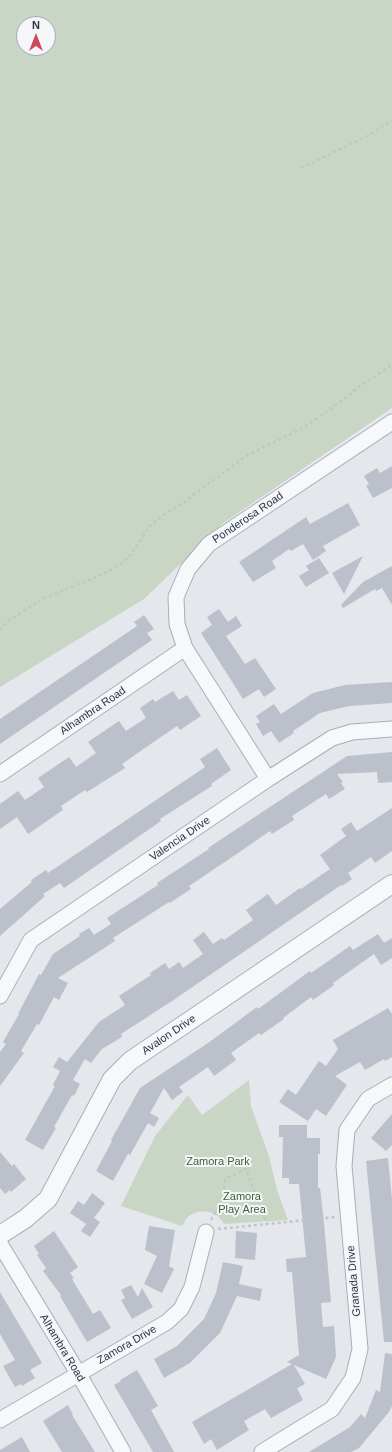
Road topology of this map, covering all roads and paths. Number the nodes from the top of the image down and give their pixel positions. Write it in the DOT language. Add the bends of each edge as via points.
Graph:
graph roads {
  1 [pos="392,120"];
  2 [pos="301,168"];
  3 [pos="392,365"];
  4 [pos="392,422"];
  5 [pos="0,630"];
  6 [pos="185,648"];
  7 [pos="392,729"];
  8 [pos="0,774"];
  9 [pos="268,779"];
  10 [pos="392,884"];
  11 [pos="0,996"];
  12 [pos="392,1084"];
  13 [pos="348,1216"];
  14 [pos="267,1224"];
  15 [pos="206,1232"];
  16 [pos="0,1235"];
  17 [pos="0,1244"];
  18 [pos="78,1373"];
  19 [pos="0,1420"];
  20 [pos="123,1452"];
  21 [pos="262,1452"];
  1 -- 2 [label="path" via="368,136"];
  3 -- 5 [label="path" via="303,428 246,456 162,516 150,526 132,553 121,564 42,599 8,621"];
  4 -- 6 [label="street, Ponderosa Road" via="209,544 188,569 176,597 177,624"];
  6 -- 8 [label="street, Alhambra Road"];
  6 -- 9 [label="street, Ponderosa Road"];
  7 -- 9 [label="street, Valencia Drive" via="352,732 332,738"];
  9 -- 11 [label="street, Valencia Drive" via="31,940"];
  10 -- 16 [label="street, Avalon Drive" via="130,1061 112,1079 48,1200"];
  12 -- 13 [label="street, Granada Drive" via="368,1099 347,1130 344,1166"];
  13 -- 14 [label="path"];
  13 -- 21 [label="street, Granada Drive" via="360,1349 353,1378 332,1409"];
  14 -- 15 [label="path" via="225,1227"];
  14 -- 15 [label="path" via="246,1169 225,1180 222,1204"];
  15 -- 18 [label="street, Zamora Drive" via="192,1286 180,1309 167,1322"];
  17 -- 18 [label="street, Alhambra Road"];
  18 -- 19 [label="street, Zamora Drive"];
  18 -- 20 [label="street, Alhambra Road"];
}
